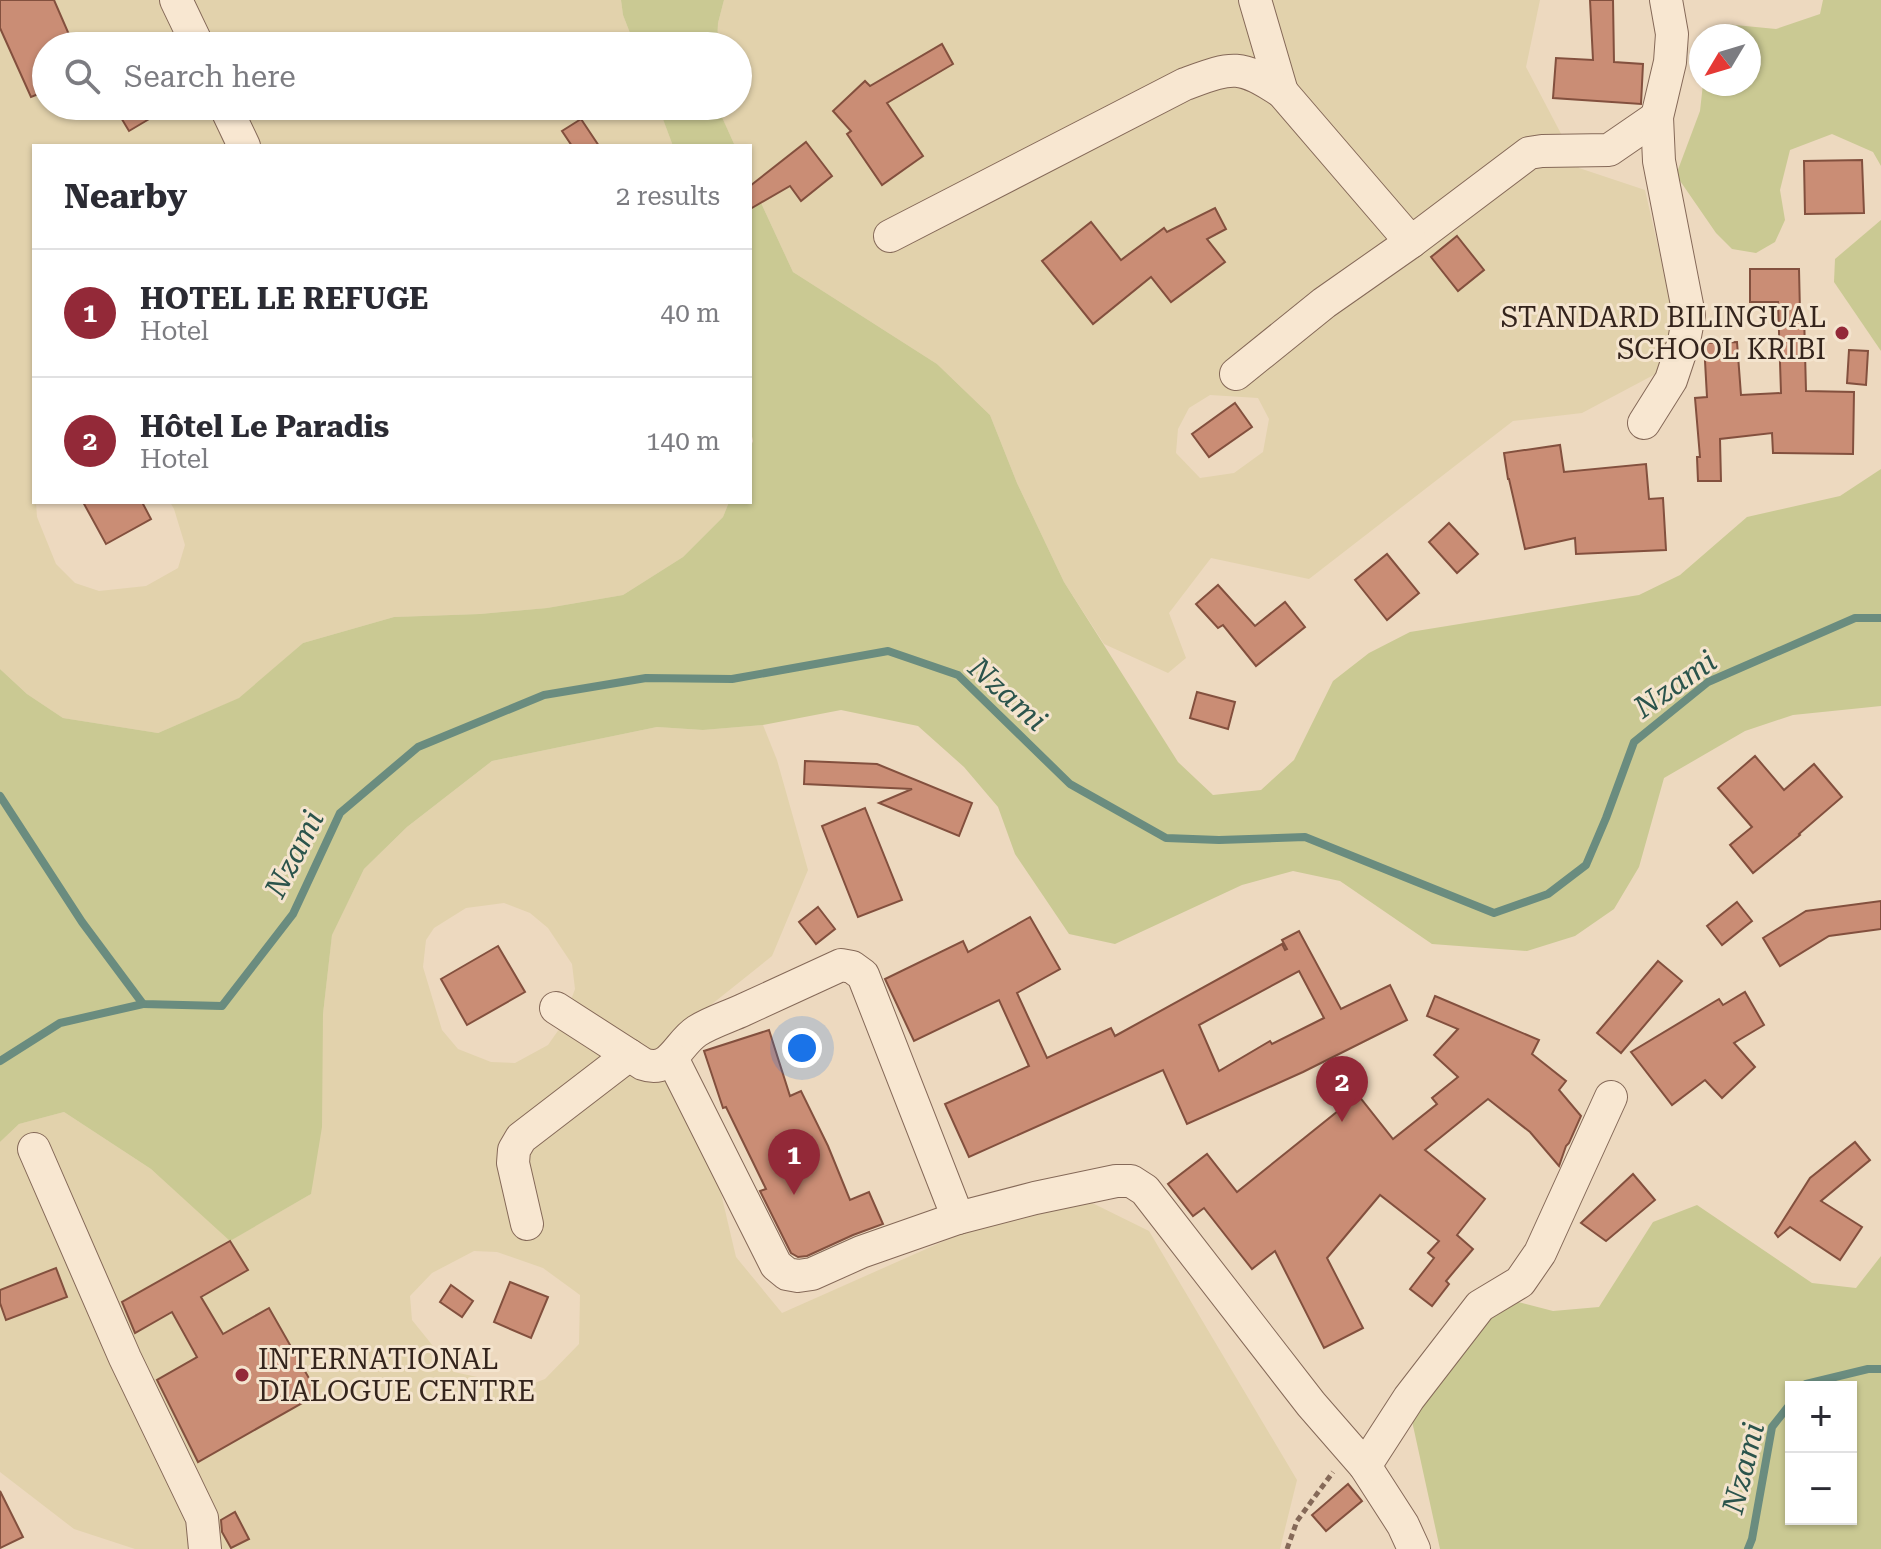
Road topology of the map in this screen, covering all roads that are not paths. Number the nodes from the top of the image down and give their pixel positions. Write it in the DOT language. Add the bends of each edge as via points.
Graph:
graph roads {
  1 [pos="176,0"];
  2 [pos="1255,0"];
  3 [pos="1666,0"];
  4 [pos="191,32"];
  5 [pos="1282,92"];
  6 [pos="1657,117"];
  7 [pos="232,120"];
  8 [pos="243,144"];
  9 [pos="890,236"];
  10 [pos="1411,242"];
  11 [pos="1236,374"];
  12 [pos="1644,423"];
  13 [pos="556,1008"];
  14 [pos="629,1055"];
  15 [pos="672,1058"];
  16 [pos="1611,1097"];
  17 [pos="34,1149"];
  18 [pos="958,1218"];
  19 [pos="527,1224"];
  20 [pos="1358,1457"];
  21 [pos="205,1549"];
  22 [pos="1414,1549"];
  1 -- 4 [label="street"];
  2 -- 5 [label="street"];
  3 -- 6 [label="street" via="1670,62"];
  5 -- 9 [label="street" via="1240,70 1220,71 1185,84"];
  5 -- 10 [label="street"];
  6 -- 10 [label="street" via="1609,150 1529,153"];
  6 -- 12 [label="street" via="1659,161 1689,315 1671,380"];
  7 -- 8 [label="street"];
  10 -- 11 [label="street"];
  13 -- 14 [label="street"];
  14 -- 15 [label="street" via="652,1067"];
  14 -- 19 [label="street" via="521,1138 513,1163"];
  15 -- 18 [label="street" via="776,1265 787,1274 812,1274"];
  15 -- 18 [label="street" via="697,1031 841,965 852,967 863,975"];
  16 -- 20 [label="street" via="1540,1253 1520,1282 1480,1306"];
  17 -- 21 [label="street" via="202,1518"];
  18 -- 20 [label="street" via="1131,1181 1145,1190"];
  20 -- 22 [label="street"];
}
